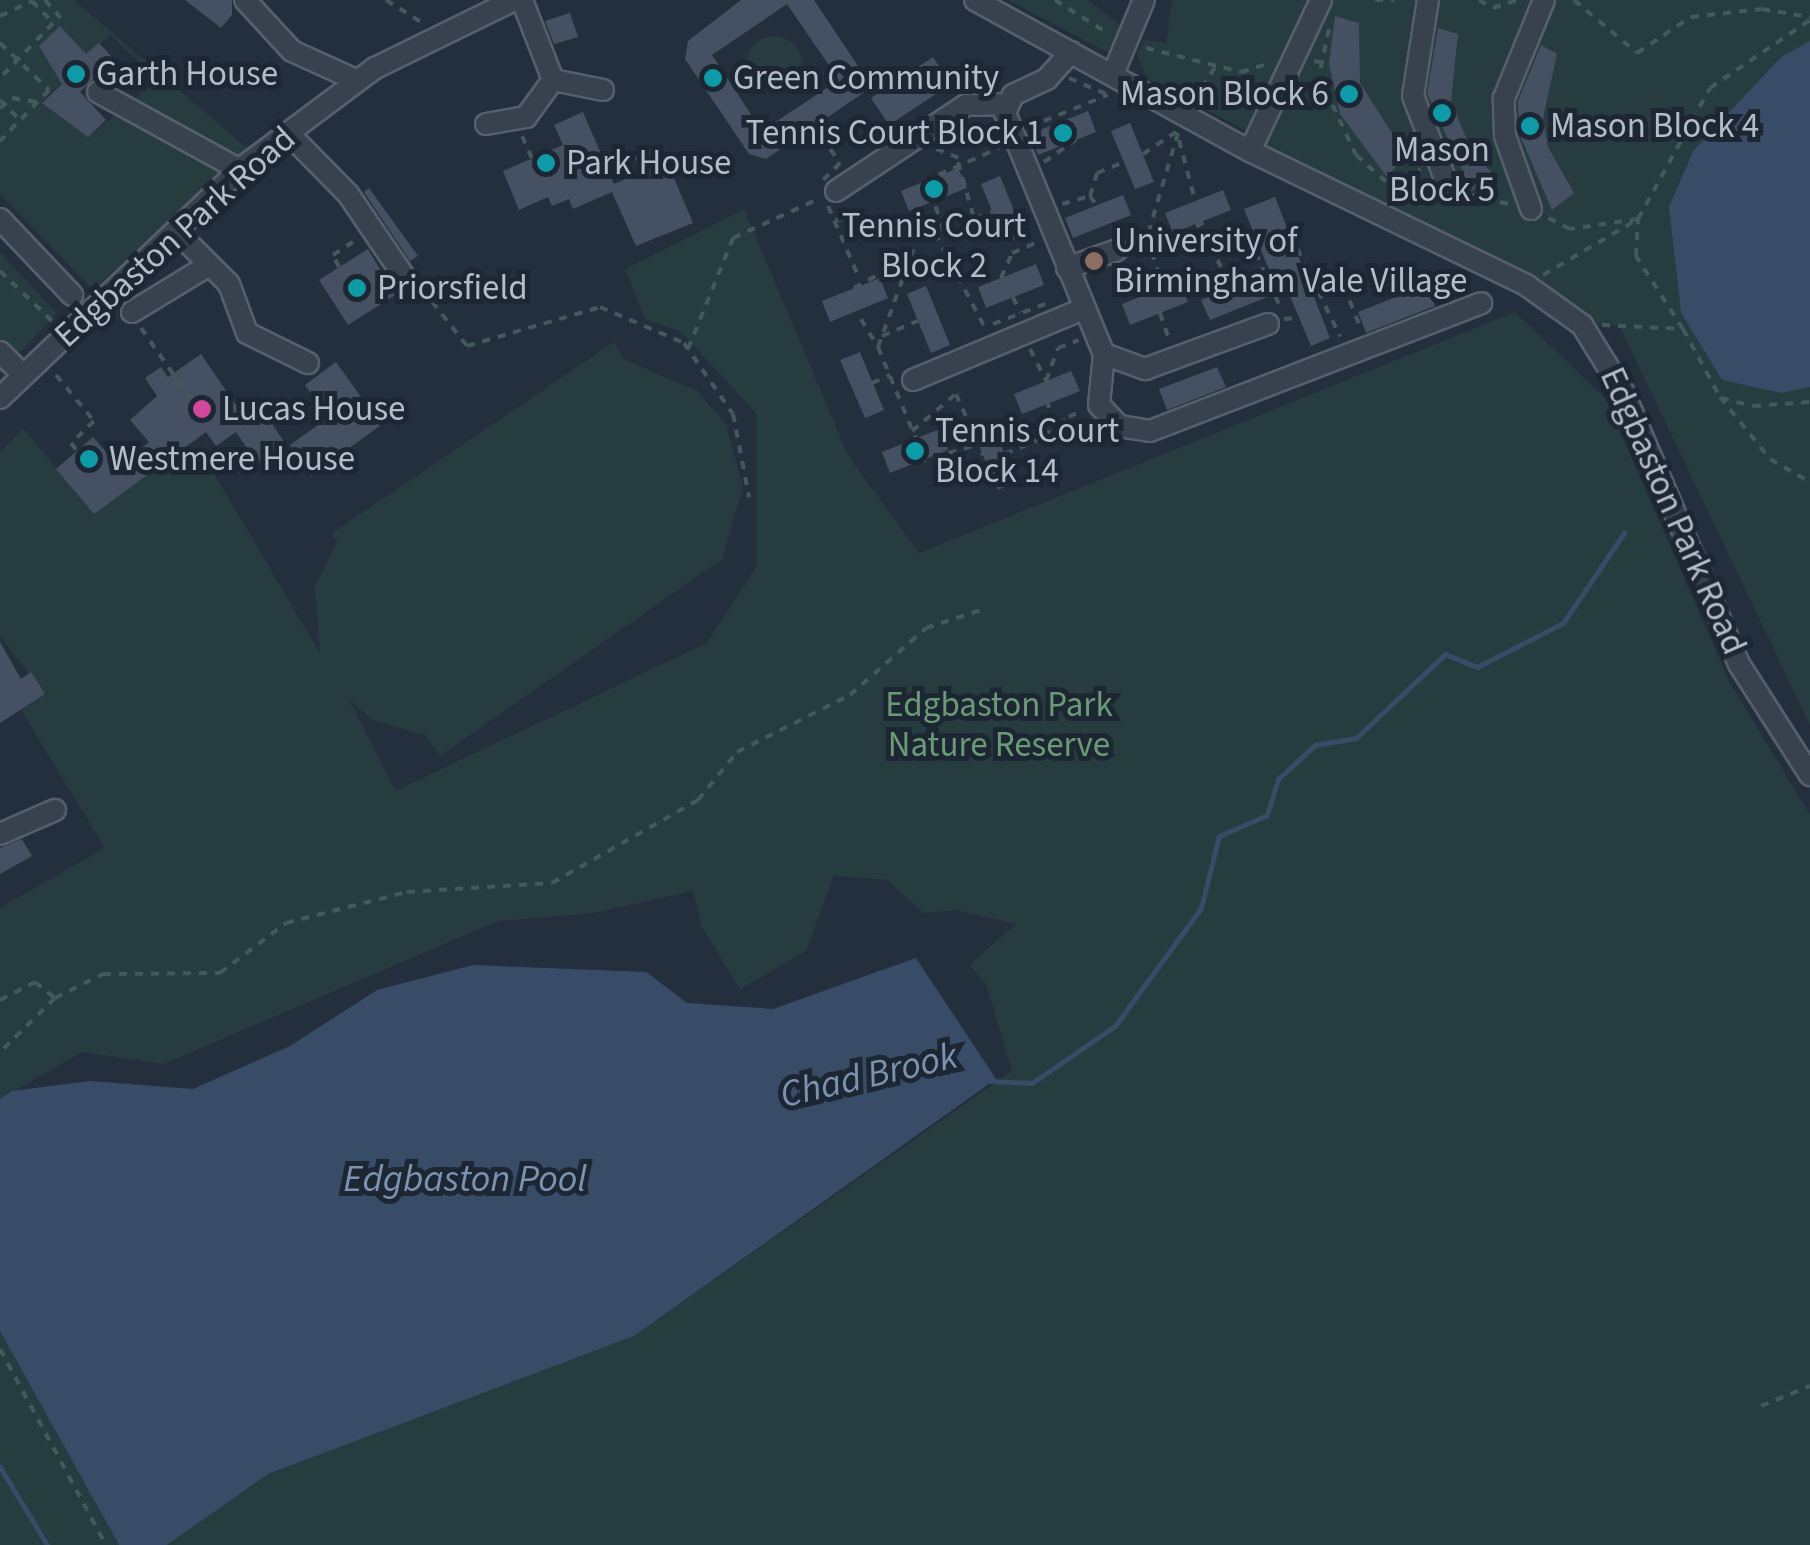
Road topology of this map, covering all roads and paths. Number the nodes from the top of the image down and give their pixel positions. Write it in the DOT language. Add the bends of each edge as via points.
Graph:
graph roads {
  1 [pos="45,0"];
  2 [pos="246,0"];
  3 [pos="386,0"];
  4 [pos="514,0"];
  5 [pos="522,0"];
  6 [pos="974,0"];
  7 [pos="1144,0"];
  8 [pos="1375,0"];
  9 [pos="1394,0"];
  10 [pos="1428,0"];
  11 [pos="1479,0"];
  12 [pos="1518,0"];
  13 [pos="1544,0"];
  14 [pos="1574,0"];
  15 [pos="1326,7"];
  16 [pos="0,16"];
  17 [pos="1810,19"];
  18 [pos="66,24"];
  19 [pos="436,32"];
  20 [pos="0,43"];
  21 [pos="1071,52"];
  22 [pos="1292,56"];
  23 [pos="17,60"];
  24 [pos="1218,63"];
  25 [pos="1241,72"];
  26 [pos="1113,74"];
  27 [pos="0,78"];
  28 [pos="553,80"];
  29 [pos="358,81"];
  30 [pos="604,90"];
  31 [pos="98,92"];
  32 [pos="1108,95"];
  33 [pos="37,102"];
  34 [pos="1,104"];
  35 [pos="1005,104"];
  36 [pos="20,120"];
  37 [pos="516,122"];
  38 [pos="486,124"];
  39 [pos="812,124"];
  40 [pos="1180,126"];
  41 [pos="288,133"];
  42 [pos="1,138"];
  43 [pos="913,140"];
  44 [pos="1076,140"];
  45 [pos="1008,141"];
  46 [pos="1250,152"];
  47 [pos="1143,154"];
  48 [pos="532,158"];
  49 [pos="962,161"];
  50 [pos="1432,161"];
  51 [pos="1124,162"];
  52 [pos="240,170"];
  53 [pos="1026,170"];
  54 [pos="924,181"];
  55 [pos="1450,191"];
  56 [pos="830,194"];
  57 [pos="1090,196"];
  58 [pos="1195,200"];
  59 [pos="934,202"];
  60 [pos="1096,205"];
  61 [pos="1531,209"];
  62 [pos="1043,210"];
  63 [pos="992,212"];
  64 [pos="974,218"];
  65 [pos="1209,219"];
  66 [pos="1638,219"];
  67 [pos="0,220"];
  68 [pos="835,220"];
  69 [pos="922,228"];
  70 [pos="943,229"];
  71 [pos="176,230"];
  72 [pos="372,230"];
  73 [pos="1201,230"];
  74 [pos="934,234"];
  75 [pos="1290,234"];
  76 [pos="1053,235"];
  77 [pos="1147,238"];
  78 [pos="1249,238"];
  79 [pos="1117,250"];
  80 [pos="910,258"];
  81 [pos="208,265"];
  82 [pos="340,267"];
  83 [pos="1066,268"];
  84 [pos="0,270"];
  85 [pos="405,278"];
  86 [pos="860,278"];
  87 [pos="1001,278"];
  88 [pos="1318,280"];
  89 [pos="1526,285"];
  90 [pos="1232,287"];
  91 [pos="854,288"];
  92 [pos="1163,288"];
  93 [pos="114,290"];
  94 [pos="72,295"];
  95 [pos="1013,297"];
  96 [pos="1481,303"];
  97 [pos="1080,310"];
  98 [pos="1160,313"];
  99 [pos="133,315"];
  100 [pos="862,319"];
  101 [pos="1276,321"];
  102 [pos="918,322"];
  103 [pos="1582,325"];
  104 [pos="1683,329"];
  105 [pos="1024,334"];
  106 [pos="66,335"];
  107 [pos="1093,335"];
  108 [pos="882,336"];
  109 [pos="878,348"];
  110 [pos="688,350"];
  111 [pos="0,352"];
  112 [pos="1371,352"];
  113 [pos="1104,354"];
  114 [pos="41,358"];
  115 [pos="1349,360"];
  116 [pos="1177,361"];
  117 [pos="308,364"];
  118 [pos="22,374"];
  119 [pos="56,375"];
  120 [pos="890,375"];
  121 [pos="914,380"];
  122 [pos="872,384"];
  123 [pos="0,398"];
  124 [pos="190,398"];
  125 [pos="1720,398"];
  126 [pos="1099,402"];
  127 [pos="1810,402"];
  128 [pos="1048,404"];
  129 [pos="1054,423"];
  130 [pos="912,431"];
  131 [pos="916,439"];
  132 [pos="976,445"];
  133 [pos="77,450"];
  134 [pos="1005,454"];
  135 [pos="983,455"];
  136 [pos="918,462"];
  137 [pos="1810,482"];
  138 [pos="749,497"];
  139 [pos="984,609"];
  140 [pos="1810,775"];
  141 [pos="55,810"];
  142 [pos="0,834"];
  143 [pos="55,998"];
  144 [pos="0,1000"];
  145 [pos="0,1052"];
  146 [pos="0,1348"];
  147 [pos="1810,1386"];
  148 [pos="1761,1406"];
  149 [pos="106,1545"];
  1 -- 18 [label="path"];
  2 -- 29 [label="street" via="292,50"];
  3 -- 19 [label="path"];
  4 -- 19 [label="street, Edgbaston Park Road"];
  5 -- 28 [label="street"];
  6 -- 21 [label="street, Edgbaston Park Road"];
  7 -- 26 [label="street"];
  8 -- 9 [label="path"];
  10 -- 50 [label="street" via="1413,84"];
  11 -- 12 [label="path" via="1492,8"];
  13 -- 61 [label="street" via="1504,98 1505,136"];
  14 -- 17 [label="path" via="1638,53 1691,17 1762,10"];
  15 -- 22 [label="street"];
  15 -- 50 [label="path" via="1328,64 1319,76 1356,156 1392,186"];
  16 -- 23 [label="path" via="32,1 53,23"];
  17 -- 66 [label="path" via="1710,88"];
  19 -- 29 [label="street, Edgbaston Park Road"];
  20 -- 23 [label="path"];
  21 -- 26 [label="street, Edgbaston Park Road"];
  21 -- 35 [label="street"];
  22 -- 25 [label="path"];
  22 -- 46 [label="street"];
  23 -- 27 [label="path"];
  23 -- 33 [label="path" via="49,90"];
  24 -- 40 [label="path"];
  26 -- 40 [label="street, Edgbaston Park Road"];
  28 -- 30 [label="street"];
  28 -- 37 [label="street"];
  29 -- 41 [label="street, Edgbaston Park Road"];
  31 -- 52 [label="street"];
  32 -- 45 [label="path"];
  33 -- 34 [label="path"];
  33 -- 36 [label="path"];
  34 -- 36 [label="path"];
  35 -- 43 [label="street" via="966,105"];
  35 -- 45 [label="street"];
  36 -- 42 [label="path"];
  37 -- 38 [label="street"];
  37 -- 48 [label="path"];
  39 -- 56 [label="path" via="840,163 820,177"];
  40 -- 46 [label="street, Edgbaston Park Road"];
  40 -- 47 [label="path"];
  40 -- 58 [label="path"];
  40 -- 77 [label="path"];
  41 -- 52 [label="street, Edgbaston Park Road"];
  41 -- 72 [label="street"];
  43 -- 49 [label="path"];
  43 -- 56 [label="street"];
  44 -- 53 [label="path"];
  45 -- 49 [label="path"];
  45 -- 53 [label="street"];
  46 -- 89 [label="street, Edgbaston Park Road"];
  49 -- 54 [label="path"];
  49 -- 64 [label="path"];
  50 -- 55 [label="street"];
  51 -- 57 [label="path" via="1097,173"];
  52 -- 71 [label="street, Edgbaston Park Road"];
  53 -- 62 [label="street"];
  55 -- 61 [label="path"];
  56 -- 68 [label="path"];
  56 -- 110 [label="path" via="733,238"];
  57 -- 60 [label="path"];
  57 -- 62 [label="path"];
  59 -- 70 [label="path"];
  61 -- 66 [label="path" via="1570,229"];
  62 -- 76 [label="street"];
  63 -- 64 [label="path"];
  64 -- 70 [label="path"];
  65 -- 73 [label="path"];
  66 -- 89 [label="path"];
  66 -- 104 [label="path" via="1636,256"];
  67 -- 94 [label="street"];
  68 -- 69 [label="path" via="864,212"];
  68 -- 86 [label="path"];
  69 -- 74 [label="path"];
  69 -- 80 [label="path"];
  70 -- 74 [label="path"];
  71 -- 81 [label="street"];
  71 -- 93 [label="street, Edgbaston Park Road"];
  72 -- 82 [label="path" via="333,255"];
  72 -- 85 [label="street"];
  73 -- 77 [label="path" via="1169,244"];
  73 -- 90 [label="path"];
  74 -- 95 [label="path" via="982,329 1020,312"];
  75 -- 88 [label="path"];
  76 -- 83 [label="street"];
  76 -- 87 [label="path" via="1012,254"];
  77 -- 92 [label="path"];
  78 -- 101 [label="path"];
  79 -- 83 [label="street"];
  80 -- 86 [label="path"];
  80 -- 108 [label="path"];
  81 -- 99 [label="street"];
  81 -- 117 [label="street" via="229,284 247,333"];
  83 -- 97 [label="street"];
  84 -- 106 [label="path"];
  85 -- 110 [label="path" via="427,292 467,346 600,307"];
  86 -- 91 [label="path"];
  88 -- 112 [label="path" via="1338,270"];
  88 -- 115 [label="path"];
  89 -- 103 [label="street, Edgbaston Park Road"];
  93 -- 99 [label="street"];
  93 -- 106 [label="street, Edgbaston Park Road"];
  96 -- 112 [label="street"];
  97 -- 105 [label="street"];
  97 -- 107 [label="street"];
  98 -- 116 [label="path"];
  99 -- 124 [label="path"];
  100 -- 109 [label="path"];
  101 -- 116 [label="street"];
  102 -- 108 [label="path"];
  103 -- 104 [label="path"];
  103 -- 140 [label="street, Edgbaston Park Road" via="1624,393 1739,664"];
  104 -- 125 [label="path"];
  105 -- 107 [label="path" via="1046,381 1058,348"];
  105 -- 121 [label="street"];
  106 -- 114 [label="street, Edgbaston Park Road"];
  107 -- 113 [label="street"];
  108 -- 109 [label="path"];
  109 -- 120 [label="path"];
  110 -- 138 [label="path" via="733,414"];
  111 -- 118 [label="street"];
  112 -- 115 [label="street"];
  113 -- 116 [label="street" via="1145,369"];
  113 -- 126 [label="street"];
  114 -- 118 [label="street, Edgbaston Park Road"];
  114 -- 119 [label="street"];
  115 -- 126 [label="street" via="1150,431 1120,426"];
  118 -- 123 [label="street, Edgbaston Park Road"];
  119 -- 133 [label="path" via="94,421 71,442"];
  120 -- 122 [label="path"];
  120 -- 130 [label="path"];
  125 -- 127 [label="path" via="1753,406"];
  125 -- 137 [label="path" via="1770,460"];
  126 -- 129 [label="path"];
  128 -- 129 [label="path"];
  129 -- 134 [label="path"];
  130 -- 131 [label="path"];
  130 -- 132 [label="path" via="956,394"];
  132 -- 135 [label="path"];
  132 -- 136 [label="path"];
  139 -- 143 [label="path" via="926,628 850,695 738,752 698,800 552,883 408,892 286,923 220,973 103,974"];
  141 -- 142 [label="street"];
  143 -- 144 [label="path" via="35,982"];
  143 -- 145 [label="path"];
  146 -- 149 [label="path"];
  147 -- 148 [label="path"];
}
